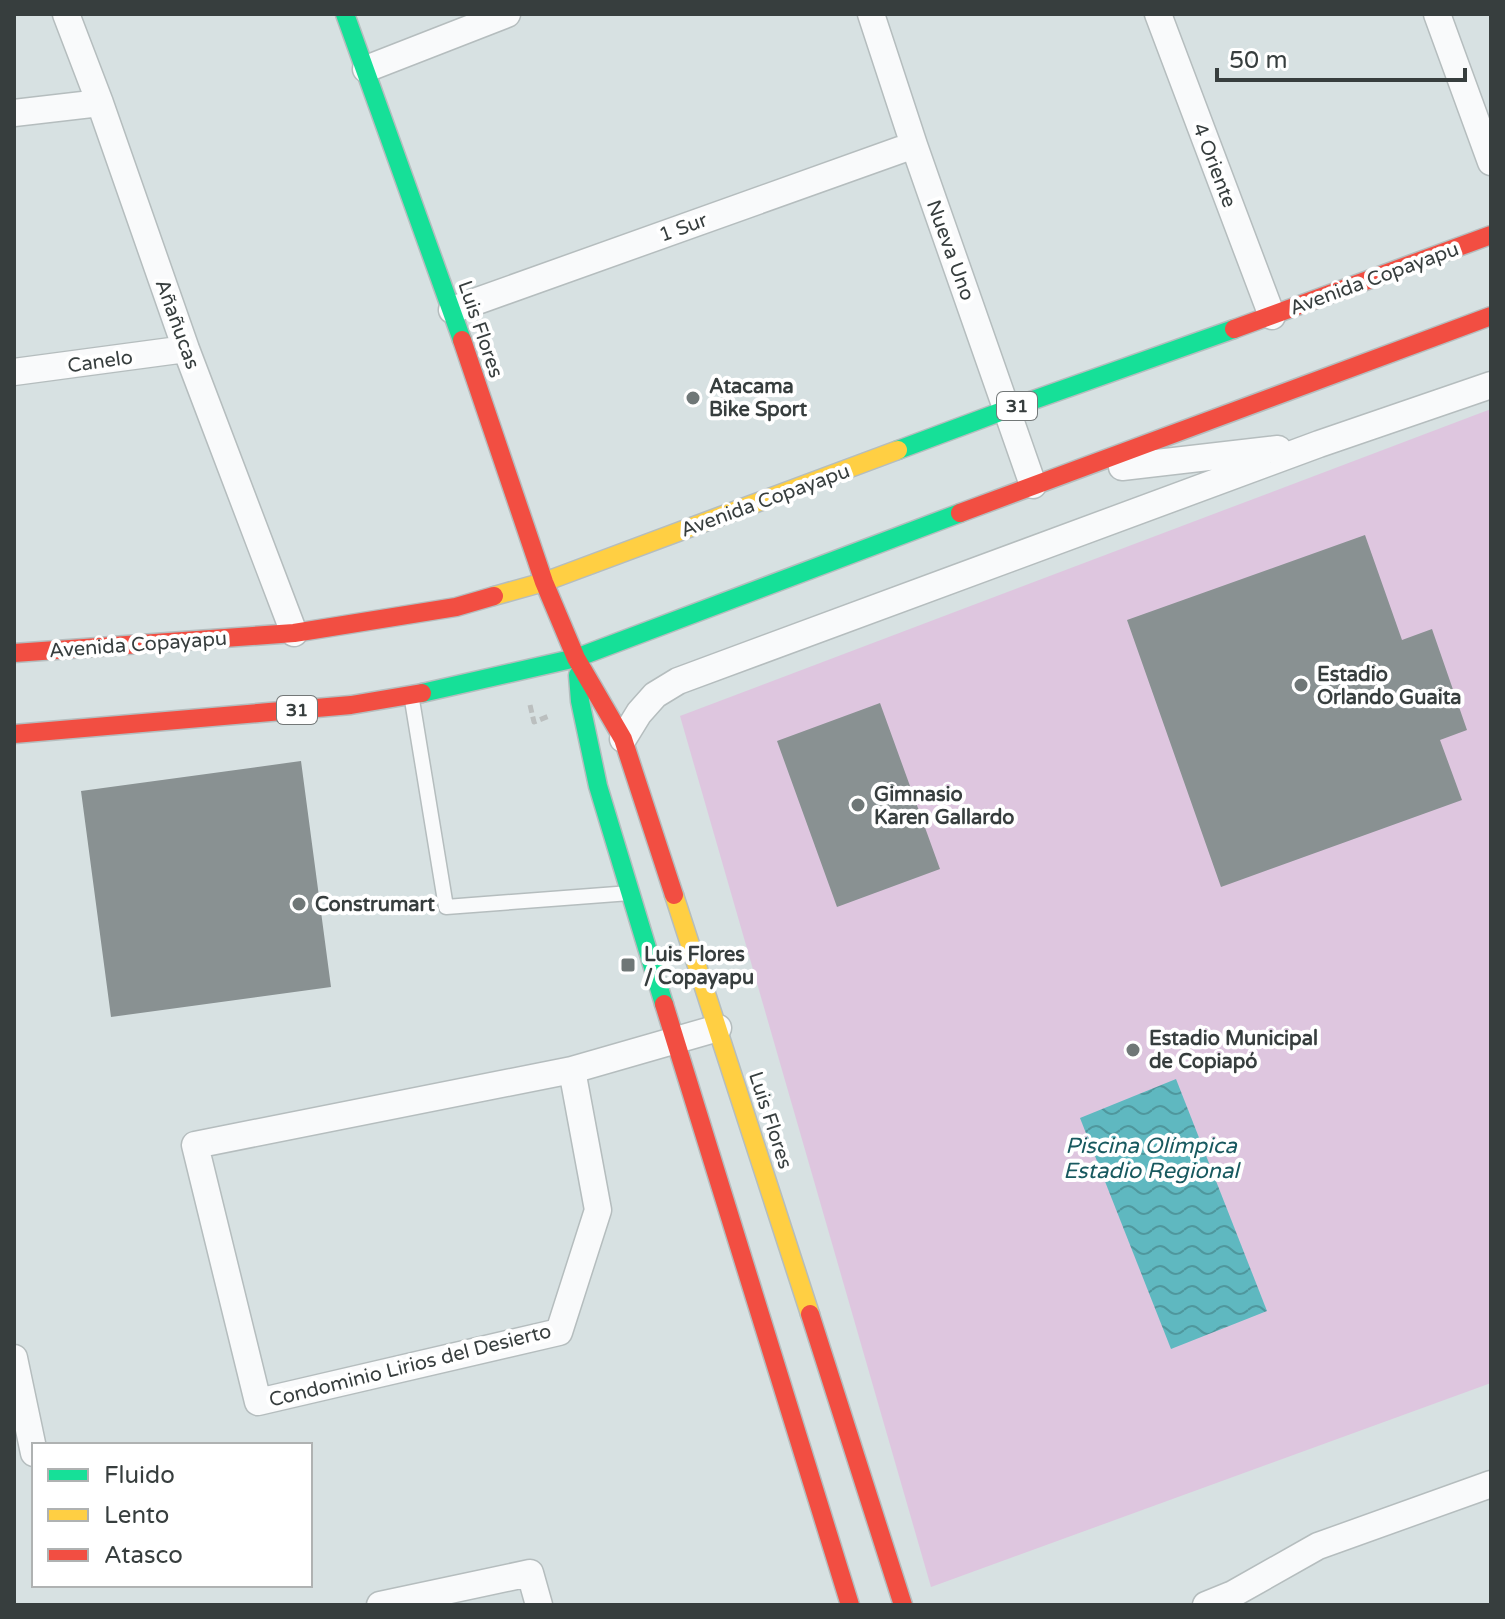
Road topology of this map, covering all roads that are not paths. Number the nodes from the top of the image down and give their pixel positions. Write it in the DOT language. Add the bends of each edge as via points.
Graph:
graph roads {
  1 [pos="66,14"];
  2 [pos="345,14"];
  3 [pos="507,14"];
  4 [pos="871,14"];
  5 [pos="1158,14"];
  6 [pos="1437,14"];
  7 [pos="366,69"];
  8 [pos="100,103"];
  9 [pos="14,113"];
  10 [pos="914,145"];
  11 [pos="1491,162"];
  12 [pos="1491,235"];
  13 [pos="452,310"];
  14 [pos="1272,316"];
  15 [pos="1491,316"];
  16 [pos="186,349"];
  17 [pos="14,372"];
  18 [pos="1491,385"];
  19 [pos="1008,409"];
  20 [pos="1319,444"];
  21 [pos="1067,473"];
  22 [pos="1033,485"];
  23 [pos="544,582"];
  24 [pos="294,633"];
  25 [pos="14,653"];
  26 [pos="576,658"];
  27 [pos="411,694"];
  28 [pos="14,734"];
  29 [pos="623,739"];
  30 [pos="631,893"];
  31 [pos="718,1028"];
  32 [pos="675,1041"];
  33 [pos="572,1070"];
  34 [pos="14,1358"];
  35 [pos="32,1444"];
  36 [pos="1491,1484"];
  37 [pos="380,1605"];
  38 [pos="539,1605"];
  39 [pos="850,1605"];
  40 [pos="903,1605"];
  41 [pos="1206,1605"];
  1 -- 8 [label="street, Añañucas"];
  2 -- 7 [label="main road, Luis Flores"];
  3 -- 7 [label="street"];
  4 -- 10 [label="street, Nueva Uno"];
  5 -- 14 [label="street, 4 Oriente"];
  6 -- 11 [label="street"];
  7 -- 13 [label="main road, Luis Flores"];
  8 -- 9 [label="street"];
  8 -- 16 [label="street, Añañucas"];
  10 -- 13 [label="street, 1 Sur"];
  10 -- 19 [label="street, Nueva Uno"];
  12 -- 14 [label="main road, Avenida Copayapu / 31"];
  13 -- 23 [label="main road, Luis Flores"];
  14 -- 19 [label="main road, Avenida Copayapu / 31"];
  15 -- 21 [label="main road, 31"];
  16 -- 17 [label="street, Canelo"];
  16 -- 24 [label="street, Añañucas"];
  18 -- 20 [label="street"];
  19 -- 22 [label="street, Nueva Uno"];
  19 -- 23 [label="main road, Avenida Copayapu / 31"];
  20 -- 21 [label="street"];
  20 -- 29 [label="street" via="678,681 655,695"];
  21 -- 22 [label="main road, 31"];
  22 -- 26 [label="main road, 31"];
  23 -- 24 [label="main road, Avenida Copayapu / 31" via="456,607"];
  23 -- 26 [label="main road, Luis Flores"];
  24 -- 25 [label="main road, Avenida Copayapu / 31"];
  26 -- 27 [label="main road, 31"];
  26 -- 29 [label="main road, Luis Flores"];
  26 -- 30 [label="main road, Luis Flores" via="598,786"];
  27 -- 28 [label="main road, 31" via="351,705"];
  27 -- 30 [label="lane" via="446,907"];
  29 -- 31 [label="main road, Luis Flores"];
  30 -- 32 [label="main road, Luis Flores"];
  31 -- 32 [label="street, Condominio Lirios del Desierto"];
  31 -- 40 [label="main road, Luis Flores"];
  32 -- 33 [label="street, Condominio Lirios del Desierto"];
  32 -- 39 [label="main road, Luis Flores"];
  33 -- 33 [label="street, Condominio Lirios del Desierto" via="195,1145 258,1402 559,1332 598,1210"];
  34 -- 35 [label="street"];
  36 -- 41 [label="street" via="1318,1546"];
  37 -- 38 [label="street" via="530,1573"];
}
